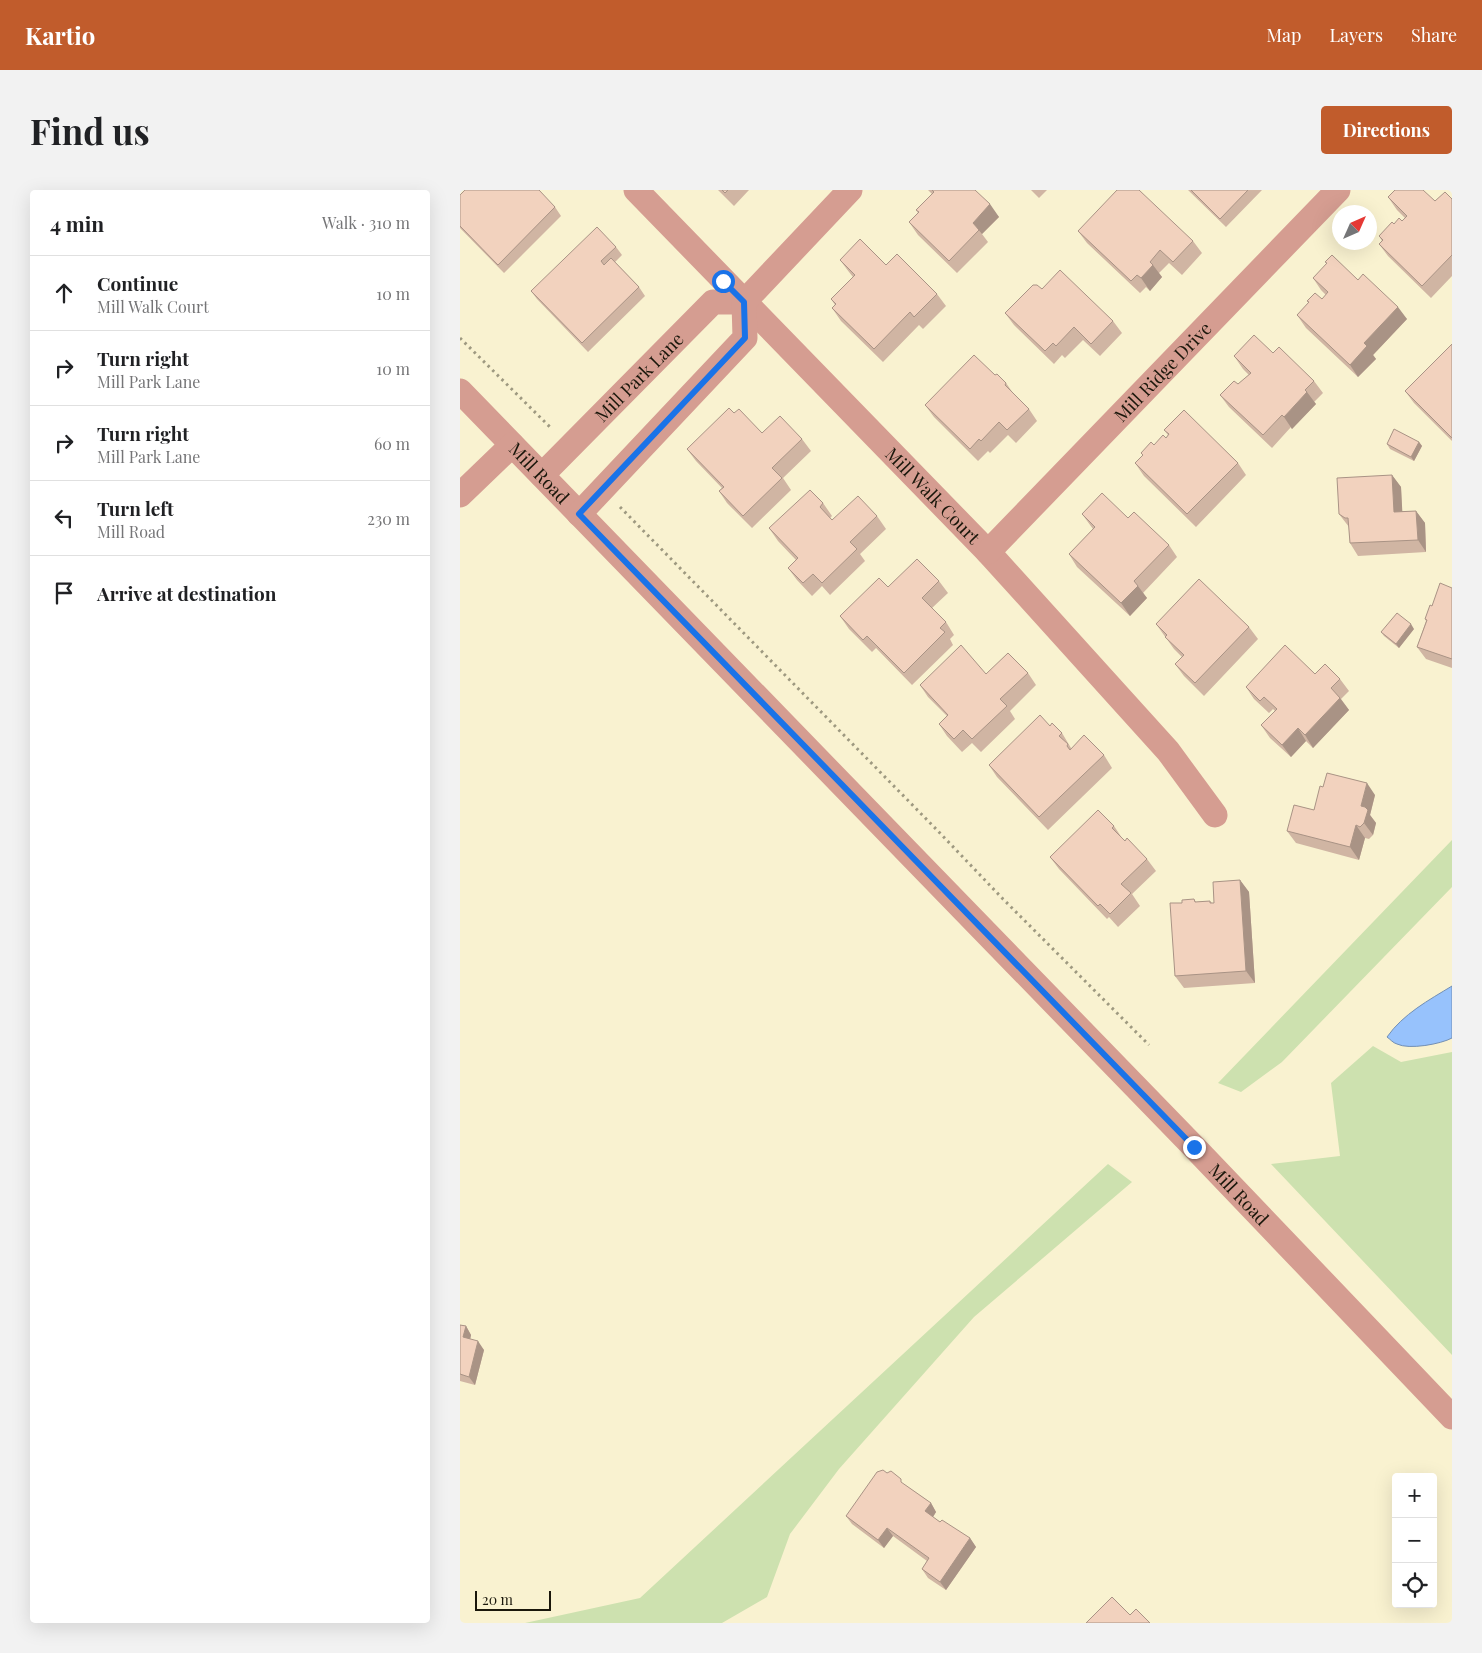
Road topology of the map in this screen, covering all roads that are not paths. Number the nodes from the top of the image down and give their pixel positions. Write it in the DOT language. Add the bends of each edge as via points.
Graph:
graph roads {
  1 [pos="636,190"];
  2 [pos="850,190"];
  3 [pos="1338,190"];
  4 [pos="744,302"];
  5 [pos="460,391"];
  6 [pos="512,445"];
  7 [pos="542,475"];
  8 [pos="460,495"];
  9 [pos="579,514"];
  10 [pos="988,552"];
  11 [pos="1215,816"];
  12 [pos="1452,1417"];
  1 -- 4 [label="street, Mill Walk Court"];
  2 -- 4 [label="street"];
  3 -- 10 [label="street, Mill Ridge Drive"];
  4 -- 7 [label="street, Mill Park Lane" via="713,302"];
  4 -- 9 [label="street" via="745,338"];
  4 -- 10 [label="street, Mill Walk Court"];
  5 -- 6 [label="street, Mill Road"];
  6 -- 7 [label="street, Mill Road"];
  6 -- 8 [label="street"];
  7 -- 9 [label="street, Mill Road"];
  9 -- 12 [label="street, Mill Road"];
  10 -- 11 [label="street, Mill Walk Court" via="1168,751"];
}
